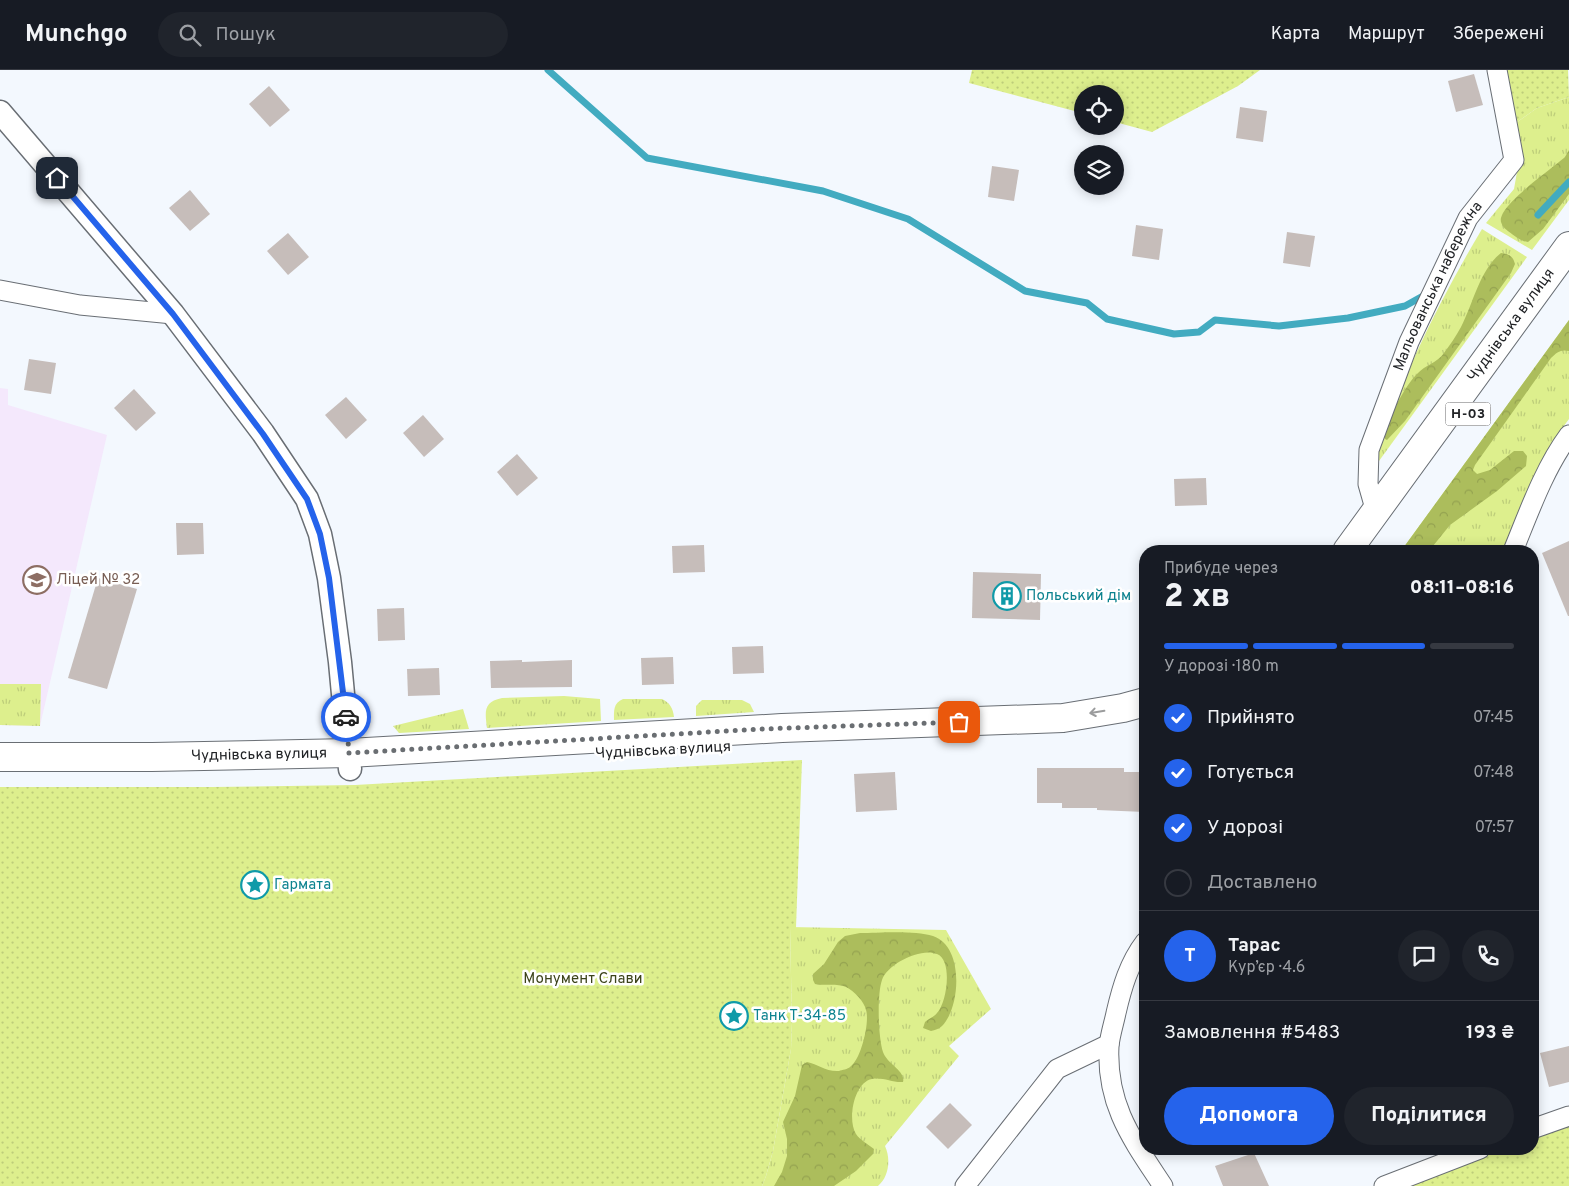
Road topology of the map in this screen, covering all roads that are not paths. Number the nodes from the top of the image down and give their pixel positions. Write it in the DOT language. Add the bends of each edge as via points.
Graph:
graph roads {
  1 [pos="1497,70"];
  2 [pos="0,112"];
  3 [pos="1569,246"];
  4 [pos="1569,276"];
  5 [pos="0,290"];
  6 [pos="173,314"];
  7 [pos="1569,435"];
  8 [pos="1376,512"];
  9 [pos="1351,545"];
  10 [pos="1372,545"];
  11 [pos="1515,545"];
  12 [pos="1139,704"];
  13 [pos="1139,722"];
  14 [pos="0,757"];
  15 [pos="350,761"];
  16 [pos="0,772"];
  17 [pos="1139,951"];
  18 [pos="1109,1044"];
  19 [pos="1569,1116"];
  20 [pos="1539,1127"];
  21 [pos="1139,1148"];
  22 [pos="1144,1155"];
  23 [pos="1462,1155"];
  24 [pos="964,1186"];
  25 [pos="1163,1186"];
  26 [pos="1384,1186"];
  1 -- 8 [label="street, Мальованська набережна" via="1514,160 1468,218 1409,342 1369,450 1368,484"];
  2 -- 6 [label="street"];
  3 -- 8 [label="main road, Чуднівська вулиця / Н-03"];
  4 -- 10 [label="main road, Чуднівська вулиця / Н-03"];
  5 -- 6 [label="street" via="80,305"];
  6 -- 15 [label="street" via="307,499 320,534 329,578"];
  7 -- 11 [label="street" via="1546,476"];
  8 -- 9 [label="main road, Чуднівська вулиця / Н-03"];
  12 -- 15 [label="main road, Чуднівська вулиця, one-way" via="1063,718 782,728"];
  13 -- 15 [label="main road, Чуднівська вулиця" via="1112,729 1028,736"];
  14 -- 15 [label="main road, Чуднівська вулиця"];
  15 -- 16 [label="main road, Чуднівська вулиця" via="156,773"];
  17 -- 18 [label="street" via="1130,965"];
  18 -- 21 [label="street" via="1113,1096 1123,1122"];
  18 -- 24 [label="street" via="1057,1069"];
  19 -- 20 [label="street"];
  22 -- 25 [label="street"];
  23 -- 26 [label="street"];
}
